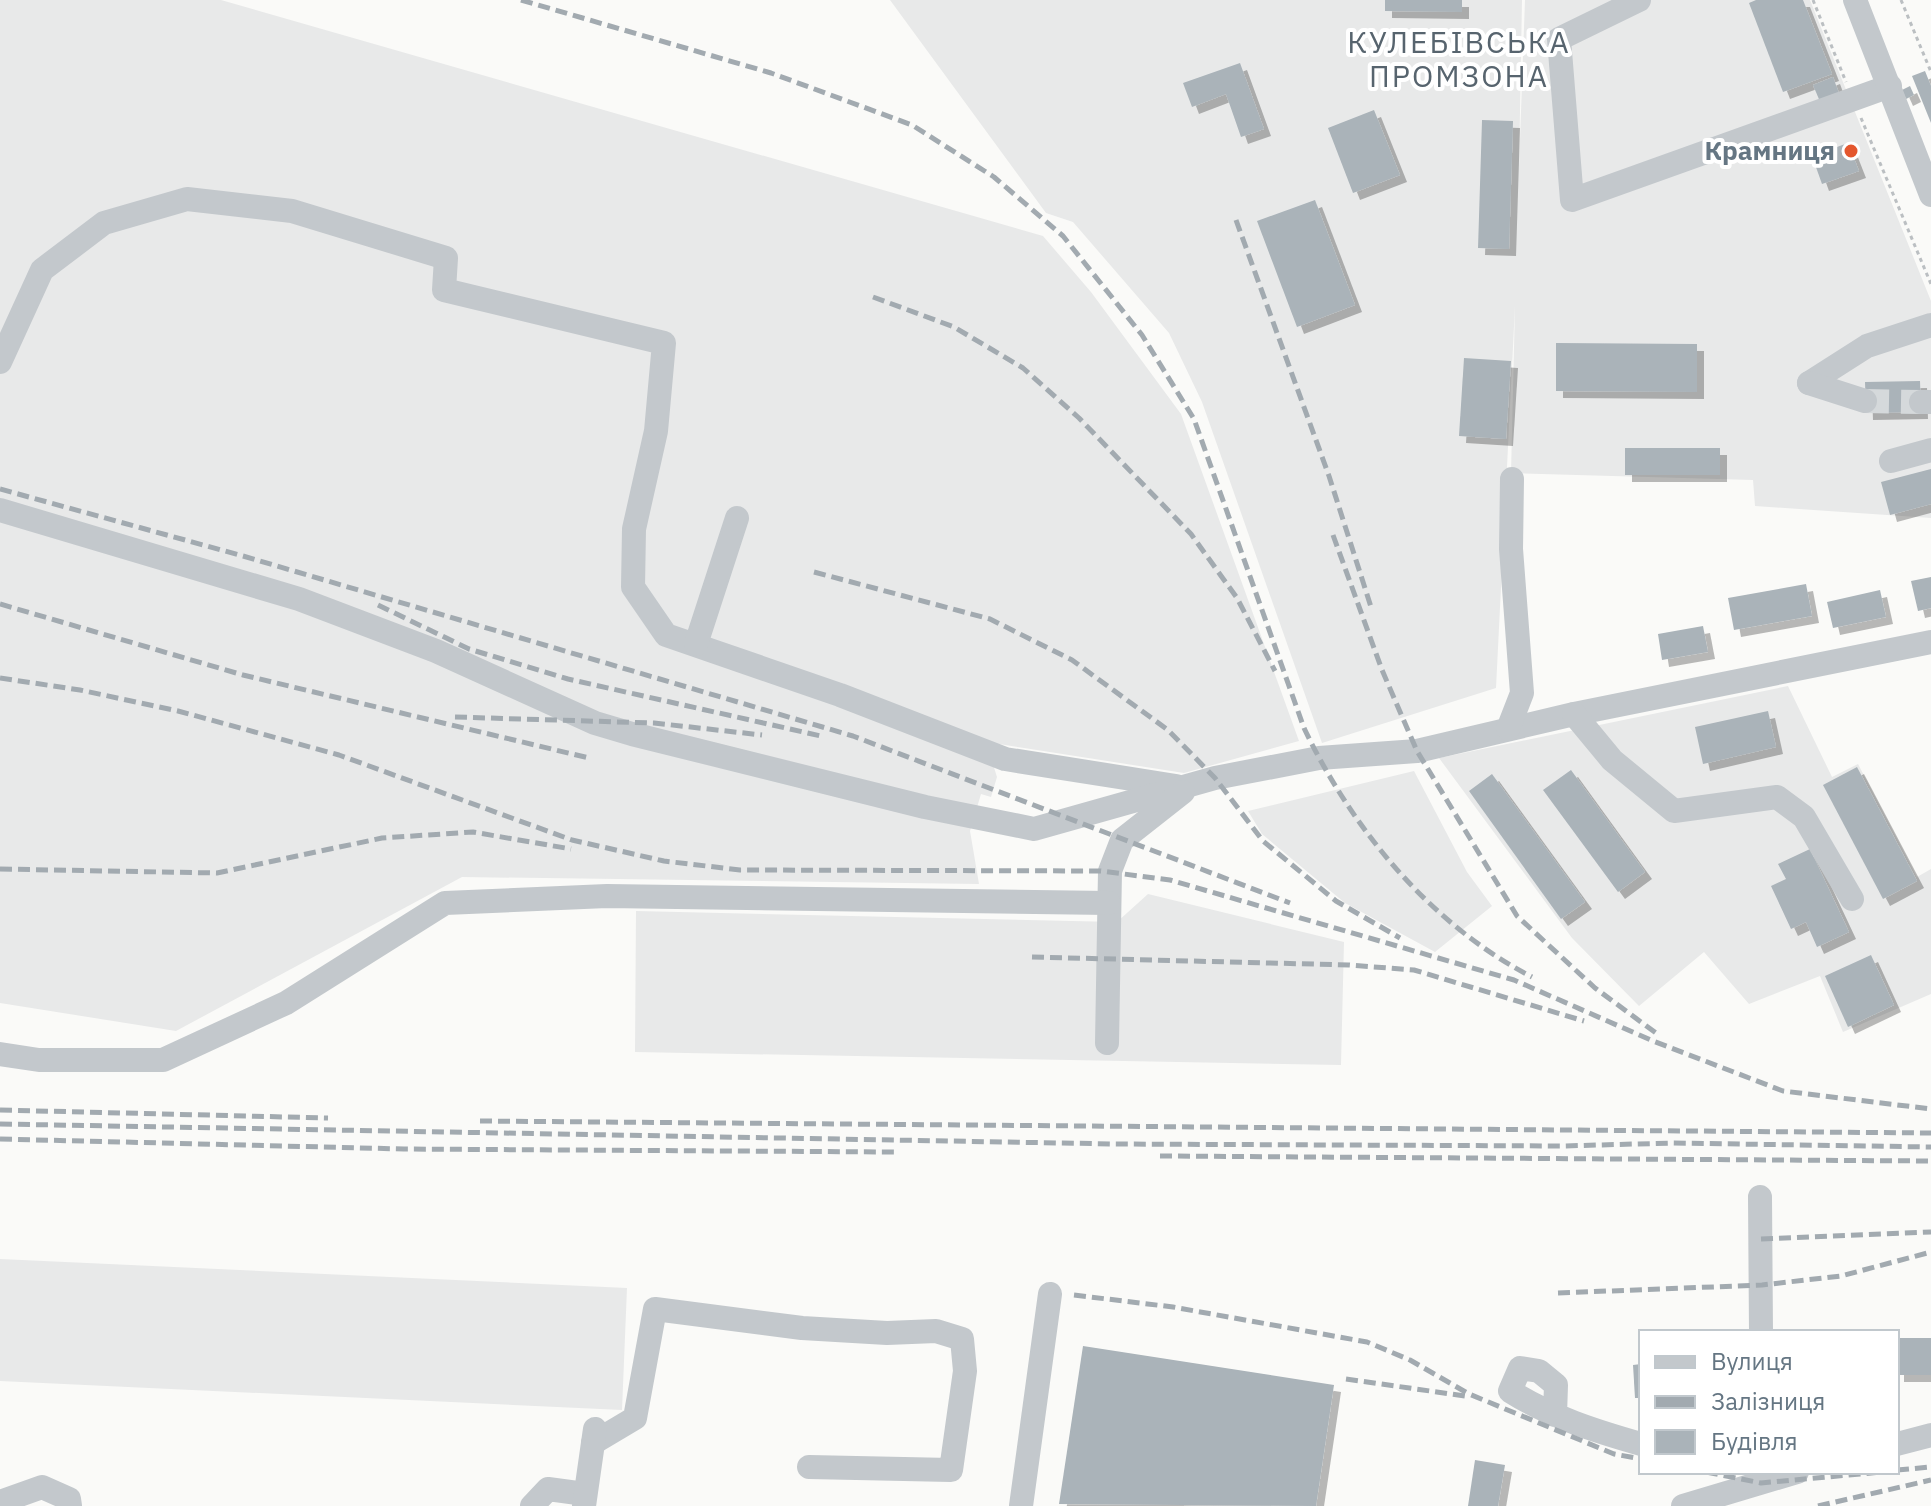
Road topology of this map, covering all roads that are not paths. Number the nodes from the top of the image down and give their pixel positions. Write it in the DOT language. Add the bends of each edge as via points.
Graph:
graph roads {
  1 [pos="1594,0"];
  2 [pos="1639,0"];
  3 [pos="1855,0"];
  4 [pos="1559,39"];
  5 [pos="1890,86"];
  6 [pos="1931,195"];
  7 [pos="1931,325"];
  8 [pos="0,362"];
  9 [pos="1865,401"];
  10 [pos="1931,450"];
  11 [pos="1891,461"];
  12 [pos="1512,479"];
  13 [pos="0,510"];
  14 [pos="737,518"];
  15 [pos="1931,642"];
  16 [pos="696,644"];
  17 [pos="1574,714"];
  18 [pos="1508,729"];
  19 [pos="1188,788"];
  20 [pos="1852,899"];
  21 [pos="1109,903"];
  22 [pos="1107,1043"];
  23 [pos="0,1054"];
  24 [pos="1760,1197"];
  25 [pos="1050,1294"];
  26 [pos="1761,1330"];
  27 [pos="1555,1415"];
  28 [pos="1639,1443"];
  29 [pos="809,1467"];
  30 [pos="1781,1474"];
  31 [pos="584,1500"];
  32 [pos="0,1502"];
  33 [pos="70,1506"];
  34 [pos="532,1506"];
  35 [pos="1021,1506"];
  36 [pos="1683,1506"];
  1 -- 4 [label="street"];
  2 -- 4 [label="street"];
  3 -- 5 [label="street"];
  4 -- 5 [label="street" via="1572,200"];
  5 -- 6 [label="street"];
  7 -- 9 [label="street" via="1867,346 1809,383"];
  8 -- 16 [label="street" via="42,270 104,223 187,199 292,211 446,258 444,290 664,343 656,431 634,529 633,587 666,635"];
  10 -- 11 [label="street"];
  12 -- 18 [label="street" via="1511,549 1522,693"];
  13 -- 19 [label="street" via="299,599 436,651 595,723 925,807 1034,829"];
  14 -- 16 [label="street"];
  15 -- 17 [label="street"];
  16 -- 19 [label="street" via="1005,759"];
  17 -- 18 [label="street"];
  17 -- 20 [label="street" via="1612,760 1674,811 1777,797 1804,817"];
  18 -- 19 [label="street" via="1417,751 1319,758"];
  19 -- 21 [label="street" via="1122,840 1110,871"];
  21 -- 22 [label="street"];
  21 -- 23 [label="street" via="607,896 445,903 286,1003 163,1060 39,1060"];
  24 -- 26 [label="street"];
  25 -- 35 [label="street"];
  27 -- 28 [label="street"];
  29 -- 31 [label="street" via="951,1470 965,1371 962,1339 936,1331 802,1328 655,1309 635,1418 594,1432"];
  30 -- 36 [label="street"];
  31 -- 34 [label="street" via="548,1489"];
  32 -- 33 [label="street" via="42,1487 69,1499"];
}
